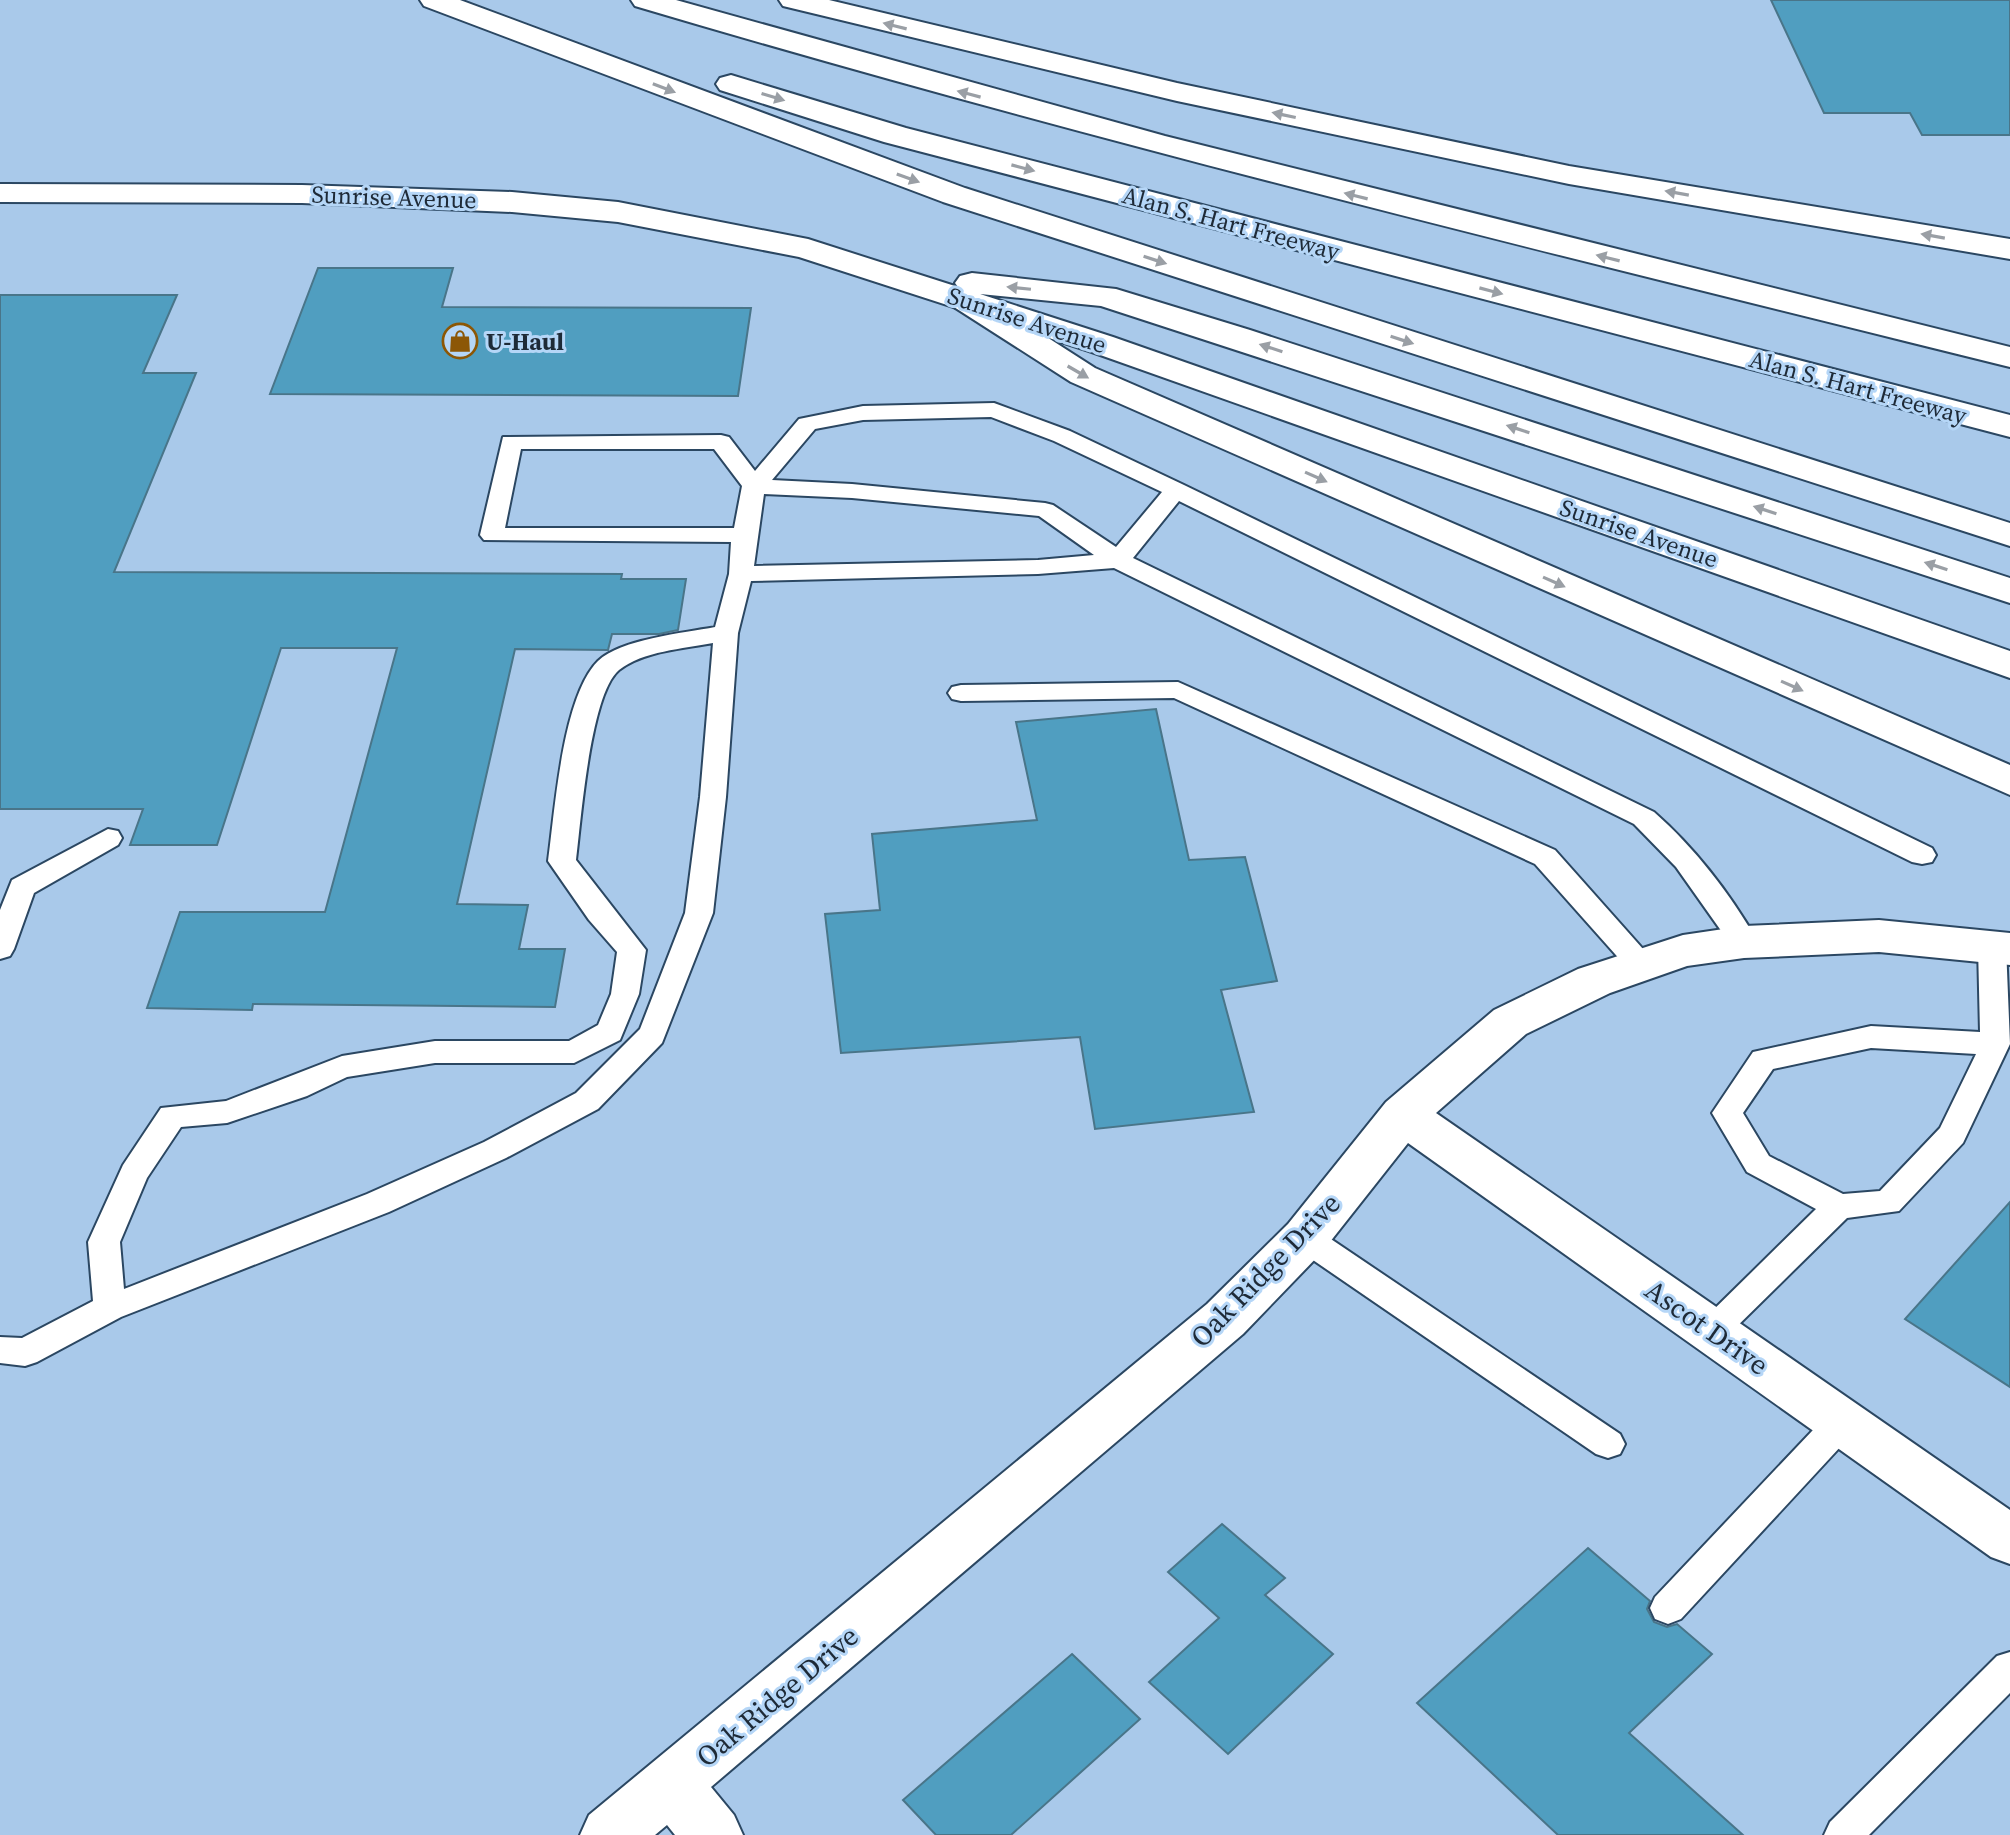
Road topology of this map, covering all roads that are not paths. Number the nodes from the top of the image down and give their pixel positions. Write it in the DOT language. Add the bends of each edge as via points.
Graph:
graph roads {
  1 [pos="434,0"];
  2 [pos="457,0"];
  3 [pos="645,0"];
  4 [pos="793,0"];
  5 [pos="0,193"];
  6 [pos="2010,249"];
  7 [pos="1660,270"];
  8 [pos="890,275"];
  9 [pos="966,300"];
  10 [pos="2010,341"];
  11 [pos="2010,357"];
  12 [pos="2010,426"];
  13 [pos="754,486"];
  14 [pos="1176,490"];
  15 [pos="744,535"];
  16 [pos="2010,535"];
  17 [pos="1118,560"];
  18 [pos="741,574"];
  19 [pos="2010,591"];
  20 [pos="726,633"];
  21 [pos="2010,665"];
  22 [pos="961,693"];
  23 [pos="2010,781"];
  24 [pos="108,838"];
  25 [pos="1922,855"];
  26 [pos="1744,942"];
  27 [pos="2001,947"];
  28 [pos="0,949"];
  29 [pos="1641,965"];
  30 [pos="1995,1044"];
  31 [pos="1403,1115"];
  32 [pos="1839,1207"];
  33 [pos="1305,1238"];
  34 [pos="110,1308"];
  35 [pos="1712,1331"];
  36 [pos="0,1350"];
  37 [pos="1842,1422"];
  38 [pos="1608,1444"];
  39 [pos="2010,1540"];
  40 [pos="1668,1608"];
  41 [pos="2010,1668"];
  42 [pos="671,1785"];
  43 [pos="610,1835"];
  44 [pos="713,1835"];
  45 [pos="1843,1835"];
  1 -- 16 [label="main road, one-way" via="954,195"];
  2 -- 12 [label="main road, Alan S. Hart Freeway, one-way" via="895,135"];
  7 -- 3 [label="main road, Alan S. Hart Freeway, one-way" via="1192,155"];
  6 -- 4 [label="main road, one-way" via="1569,175 1162,89"];
  5 -- 8 [label="main road, Sunrise Avenue" via="302,194 527,203 722,230"];
  7 -- 10 [label="main road"];
  7 -- 11 [label="main road, Alan S. Hart Freeway"];
  8 -- 9 [label="main road, Sunrise Avenue"];
  19 -- 8 [label="main road, one-way" via="1104,296"];
  9 -- 21 [label="main road, Sunrise Avenue"];
  9 -- 23 [label="main road, one-way" via="1083,375"];
  13 -- 14 [label="lane" via="807,424 863,413 994,410"];
  13 -- 15 [label="lane"];
  13 -- 15 [label="lane" via="721,442 511,442 492,535"];
  13 -- 17 [label="lane" via="1045,510"];
  14 -- 17 [label="lane"];
  14 -- 25 [label="lane"];
  15 -- 18 [label="lane"];
  17 -- 18 [label="lane" via="1024,568"];
  17 -- 26 [label="lane" via="1644,818 1674,845"];
  18 -- 20 [label="lane"];
  20 -- 34 [label="lane" via="699,913 652,1035 587,1101 495,1150 378,1203"];
  20 -- 34 [label="lane" via="648,648 607,666 589,696 562,861 632,950 625,994 610,1032 574,1052 435,1052 342,1067 227,1112 172,1116 134,1173 104,1242"];
  22 -- 29 [label="lane" via="1178,690 1545,857"];
  24 -- 28 [label="lane" via="22,887"];
  26 -- 27 [label="main road, Oak Ridge Drive" via="1879,936"];
  26 -- 29 [label="main road, Oak Ridge Drive" via="1683,951"];
  27 -- 30 [label="lane"];
  29 -- 31 [label="main road, Oak Ridge Drive" via="1594,981 1510,1022"];
  30 -- 32 [label="lane" via="1952,1135 1888,1202"];
  30 -- 32 [label="lane" via="1871,1037 1763,1060 1727,1113 1758,1164"];
  31 -- 33 [label="main road, Oak Ridge Drive"];
  31 -- 35 [label="main road, Ascot Drive"];
  32 -- 35 [label="lane"];
  33 -- 38 [label="lane"];
  33 -- 42 [label="main road, Oak Ridge Drive" via="1225,1319"];
  34 -- 36 [label="lane" via="25,1352"];
  35 -- 37 [label="main road, Ascot Drive"];
  37 -- 39 [label="main road, Ascot Drive"];
  37 -- 40 [label="lane"];
  41 -- 45 [label="lane"];
  42 -- 43 [label="main road, Oak Ridge Drive"];
  42 -- 44 [label="main road"];
}
